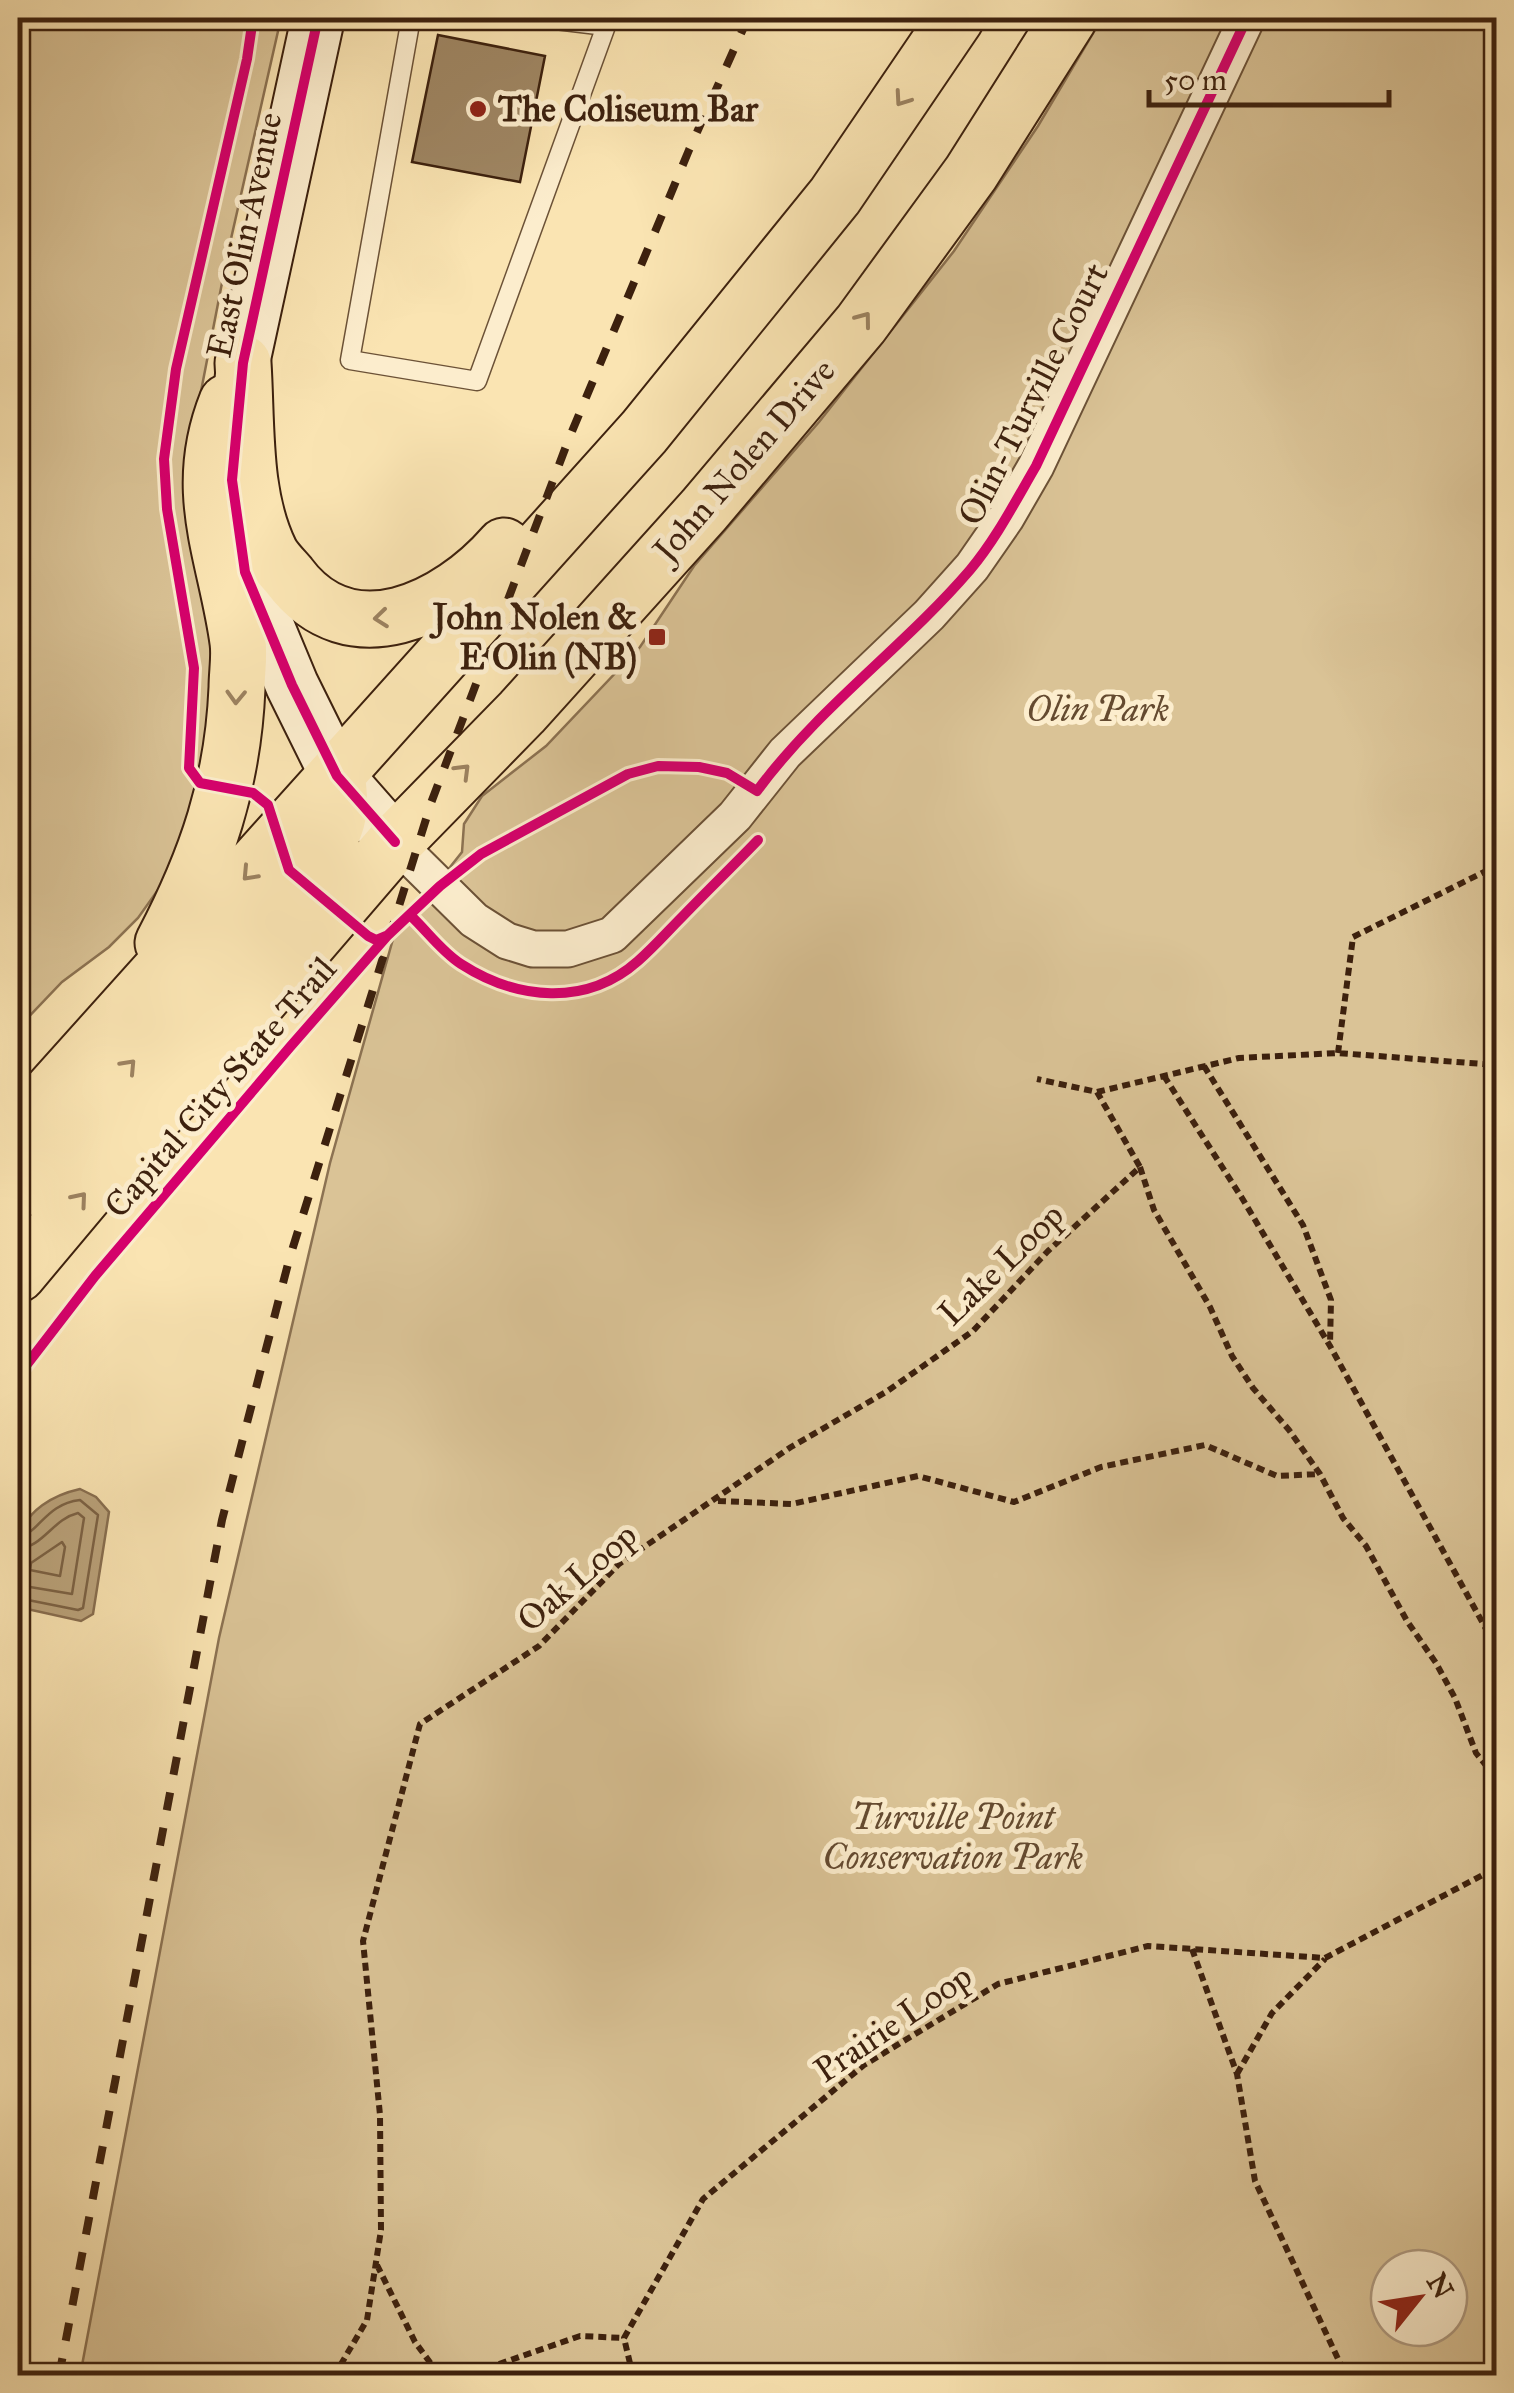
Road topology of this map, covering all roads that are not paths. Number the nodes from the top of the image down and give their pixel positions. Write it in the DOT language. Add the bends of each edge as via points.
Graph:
graph roads {
  1 [pos="318,18"];
  2 [pos="411,18"];
  3 [pos="539,18"];
  4 [pos="956,18"];
  5 [pos="1070,18"];
  6 [pos="1247,18"];
  7 [pos="608,22"];
  8 [pos="742,311"];
  9 [pos="243,362"];
  10 [pos="337,776"];
  11 [pos="396,842"];
  12 [pos="136,994"];
  13 [pos="18,1130"];
  14 [pos="18,1191"];
  15 [pos="18,1274"];
  1 -- 9 [label="street, East Olin Avenue"];
  2 -- 7 [label="lane" via="350,360 476,381"];
  3 -- 7 [label="lane"];
  4 -- 8 [label="main road, one-way" via="835,196"];
  11 -- 5 [label="main road, John Nolen Drive, one-way" via="678,538 860,324 971,173"];
  6 -- 11 [label="street, Olin-Turville Court" via="1006,518 929,615 785,753 735,816 634,917 612,936 568,950 507,941 474,920"];
  8 -- 9 [label="main road, one-way" via="662,369 486,567 410,614 374,621 335,616 299,590 270,552 251,490"];
  8 -- 10 [label="main road" via="596,487"];
  9 -- 10 [label="street, East Olin Avenue" via="232,480 245,572"];
  9 -- 12 [label="main road, one-way" via="217,426 209,497 239,645 235,733 214,830"];
  10 -- 11 [label="street, East Olin Avenue"];
  10 -- 12 [label="main road, one-way"];
  14 -- 10 [label="main road, one-way" via="318,860 342,803"];
  15 -- 11 [label="main road, John Nolen Drive, one-way"];
  12 -- 13 [label="main road"];
}
